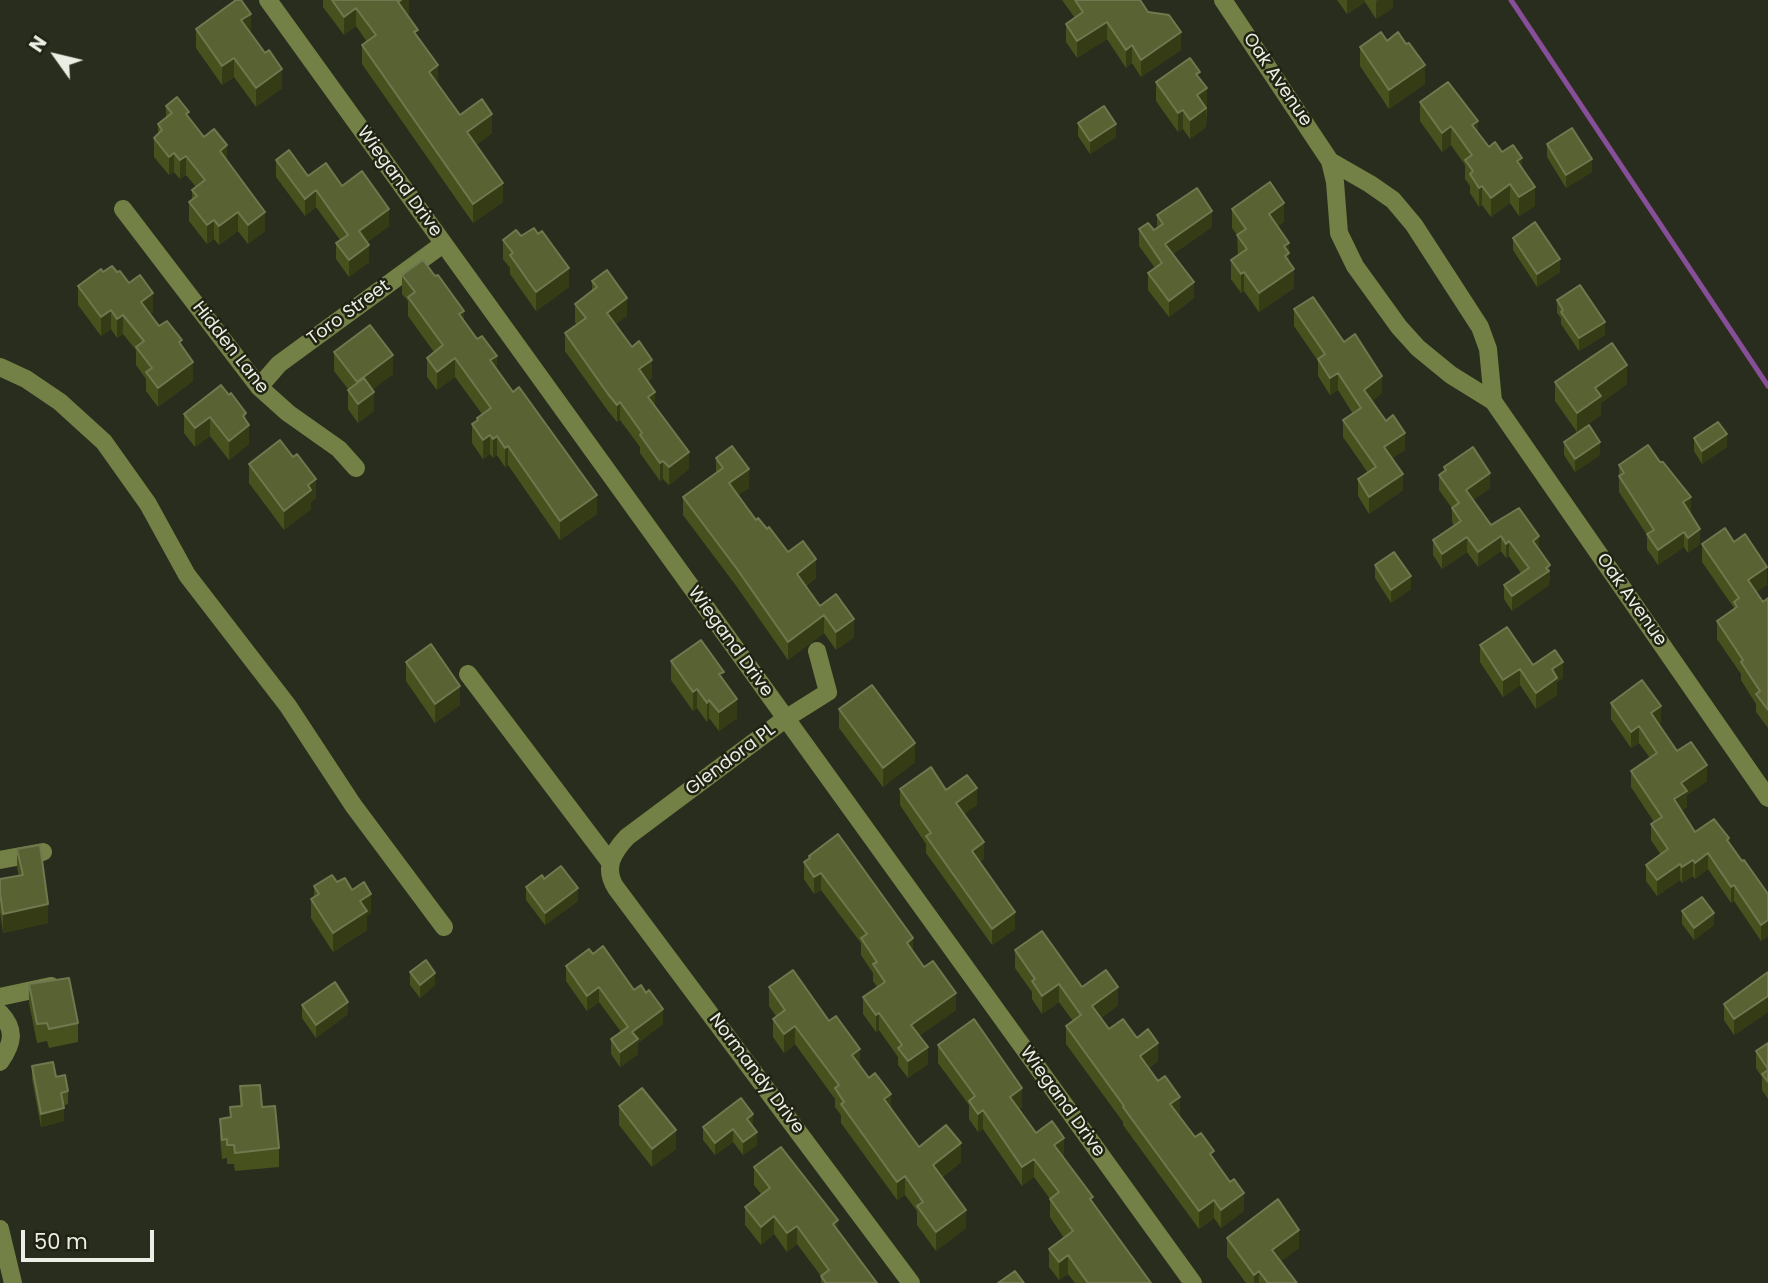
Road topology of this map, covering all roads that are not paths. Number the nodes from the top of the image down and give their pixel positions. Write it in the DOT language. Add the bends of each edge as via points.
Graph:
graph roads {
  1 [pos="268,0"];
  2 [pos="1223,0"];
  3 [pos="1330,161"];
  4 [pos="123,209"];
  5 [pos="443,244"];
  6 [pos="0,368"];
  7 [pos="259,387"];
  8 [pos="1493,401"];
  9 [pos="356,468"];
  10 [pos="817,651"];
  11 [pos="468,674"];
  12 [pos="785,719"];
  13 [pos="1768,798"];
  14 [pos="43,852"];
  15 [pos="0,860"];
  16 [pos="610,862"];
  17 [pos="444,927"];
  18 [pos="63,984"];
  19 [pos="0,996"];
  20 [pos="0,1013"];
  21 [pos="0,1062"];
  22 [pos="0,1229"];
  23 [pos="13,1283"];
  24 [pos="911,1283"];
  25 [pos="1193,1283"];
  1 -- 5 [label="street, Wiegand Drive"];
  2 -- 3 [label="street, Oak Avenue"];
  3 -- 8 [label="street, Oak Avenue" via="1393,200 1414,225 1480,327 1488,349"];
  3 -- 8 [label="street, Oak Avenue" via="1339,233 1356,266 1418,348"];
  4 -- 7 [label="street, Hidden Lane"];
  5 -- 7 [label="street, Toro Street" via="279,364"];
  5 -- 12 [label="street, Wiegand Drive"];
  6 -- 17 [label="street" via="60,402 104,442 148,504 187,575 288,706 353,805"];
  7 -- 9 [label="street, Hidden Lane" via="339,449"];
  8 -- 13 [label="street, Oak Avenue"];
  10 -- 12 [label="street, Glendora PL" via="828,692"];
  11 -- 16 [label="street, Normandy Drive"];
  12 -- 16 [label="street, Glendora PL" via="627,837"];
  12 -- 25 [label="street, Wiegand Drive"];
  14 -- 15 [label="street"];
  16 -- 24 [label="street, Normandy Drive" via="616,888"];
  18 -- 19 [label="street"];
  20 -- 21 [label="street" via="11,1029 12,1041"];
  22 -- 23 [label="street"];
}
